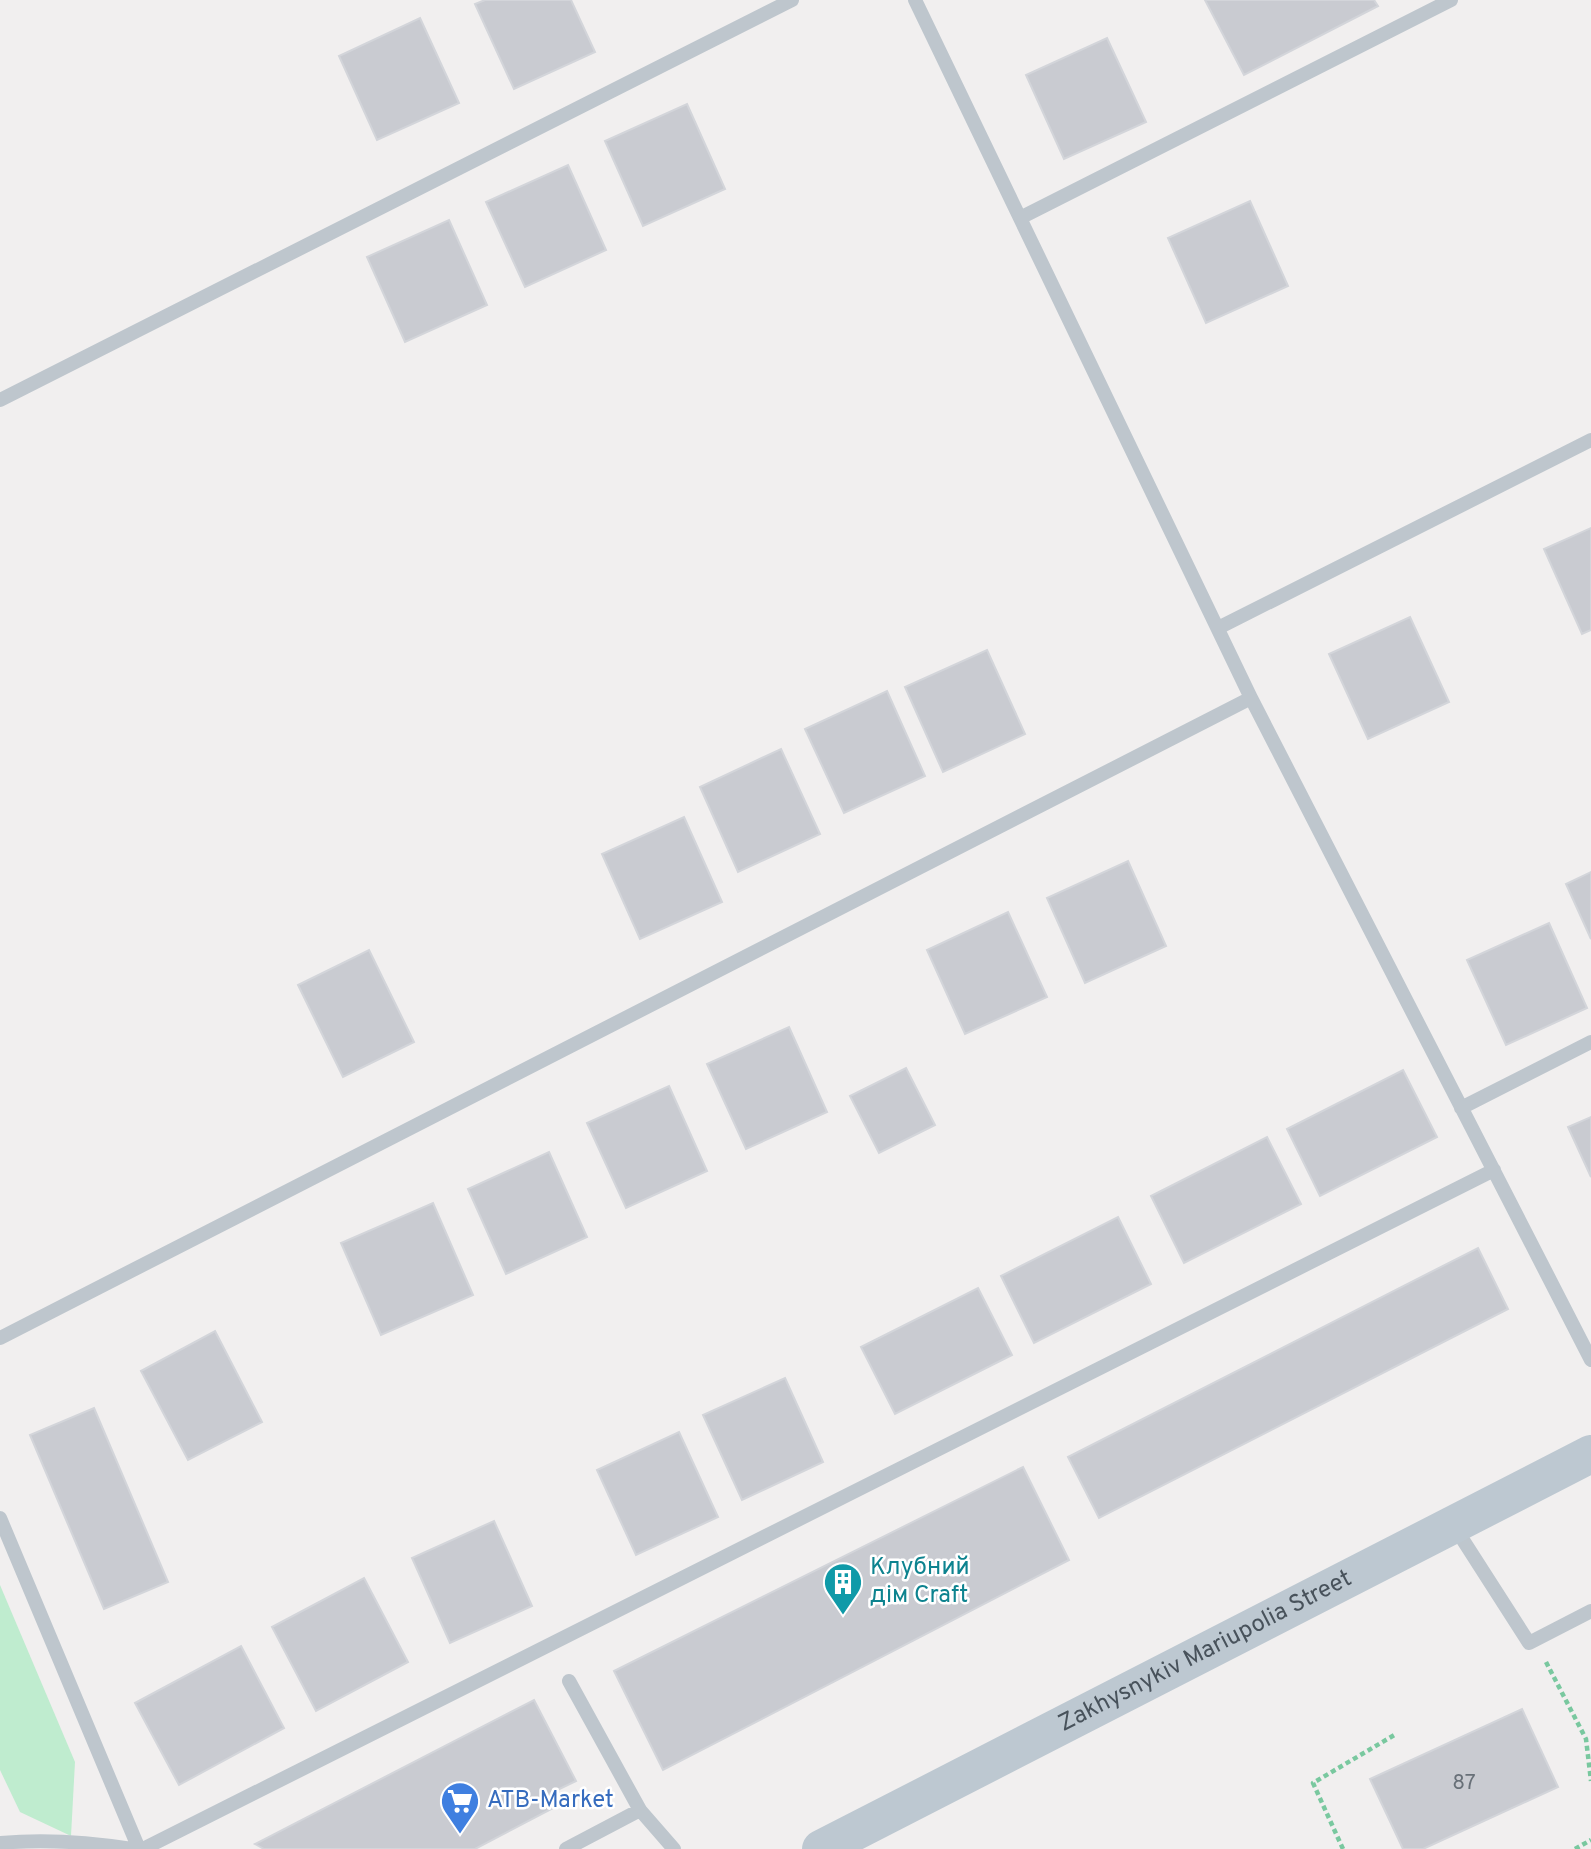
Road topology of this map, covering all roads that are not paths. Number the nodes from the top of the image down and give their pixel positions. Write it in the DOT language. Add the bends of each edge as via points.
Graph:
graph roads {
  1 [pos="792,0"];
  2 [pos="915,0"];
  3 [pos="1451,0"];
  4 [pos="1020,218"];
  5 [pos="0,400"];
  6 [pos="1591,440"];
  7 [pos="1218,628"];
  8 [pos="1251,698"];
  9 [pos="1591,1042"];
  10 [pos="1461,1108"];
  11 [pos="1494,1170"];
  12 [pos="0,1339"];
  13 [pos="1591,1360"];
  14 [pos="1591,1454"];
  15 [pos="0,1518"];
  16 [pos="1454,1525"];
  17 [pos="1591,1611"];
  18 [pos="569,1681"];
  19 [pos="640,1810"];
  20 [pos="0,1843"];
  21 [pos="131,1849"];
  22 [pos="141,1849"];
  23 [pos="566,1849"];
  24 [pos="674,1849"];
  25 [pos="821,1849"];
  1 -- 5 [label="lane"];
  2 -- 4 [label="lane"];
  3 -- 4 [label="lane"];
  4 -- 7 [label="lane"];
  6 -- 7 [label="lane"];
  7 -- 8 [label="lane"];
  8 -- 10 [label="lane"];
  8 -- 12 [label="lane"];
  9 -- 10 [label="lane"];
  10 -- 11 [label="lane"];
  11 -- 13 [label="lane"];
  11 -- 22 [label="lane"];
  14 -- 16 [label="main road, Zakhysnykiv Mariupolia Street"];
  15 -- 22 [label="lane"];
  16 -- 17 [label="lane" via="1530,1643"];
  16 -- 25 [label="main road, Zakhysnykiv Mariupolia Street"];
  18 -- 19 [label="lane"];
  19 -- 23 [label="lane"];
  19 -- 24 [label="lane"];
  20 -- 21 [label="lane"];
}
